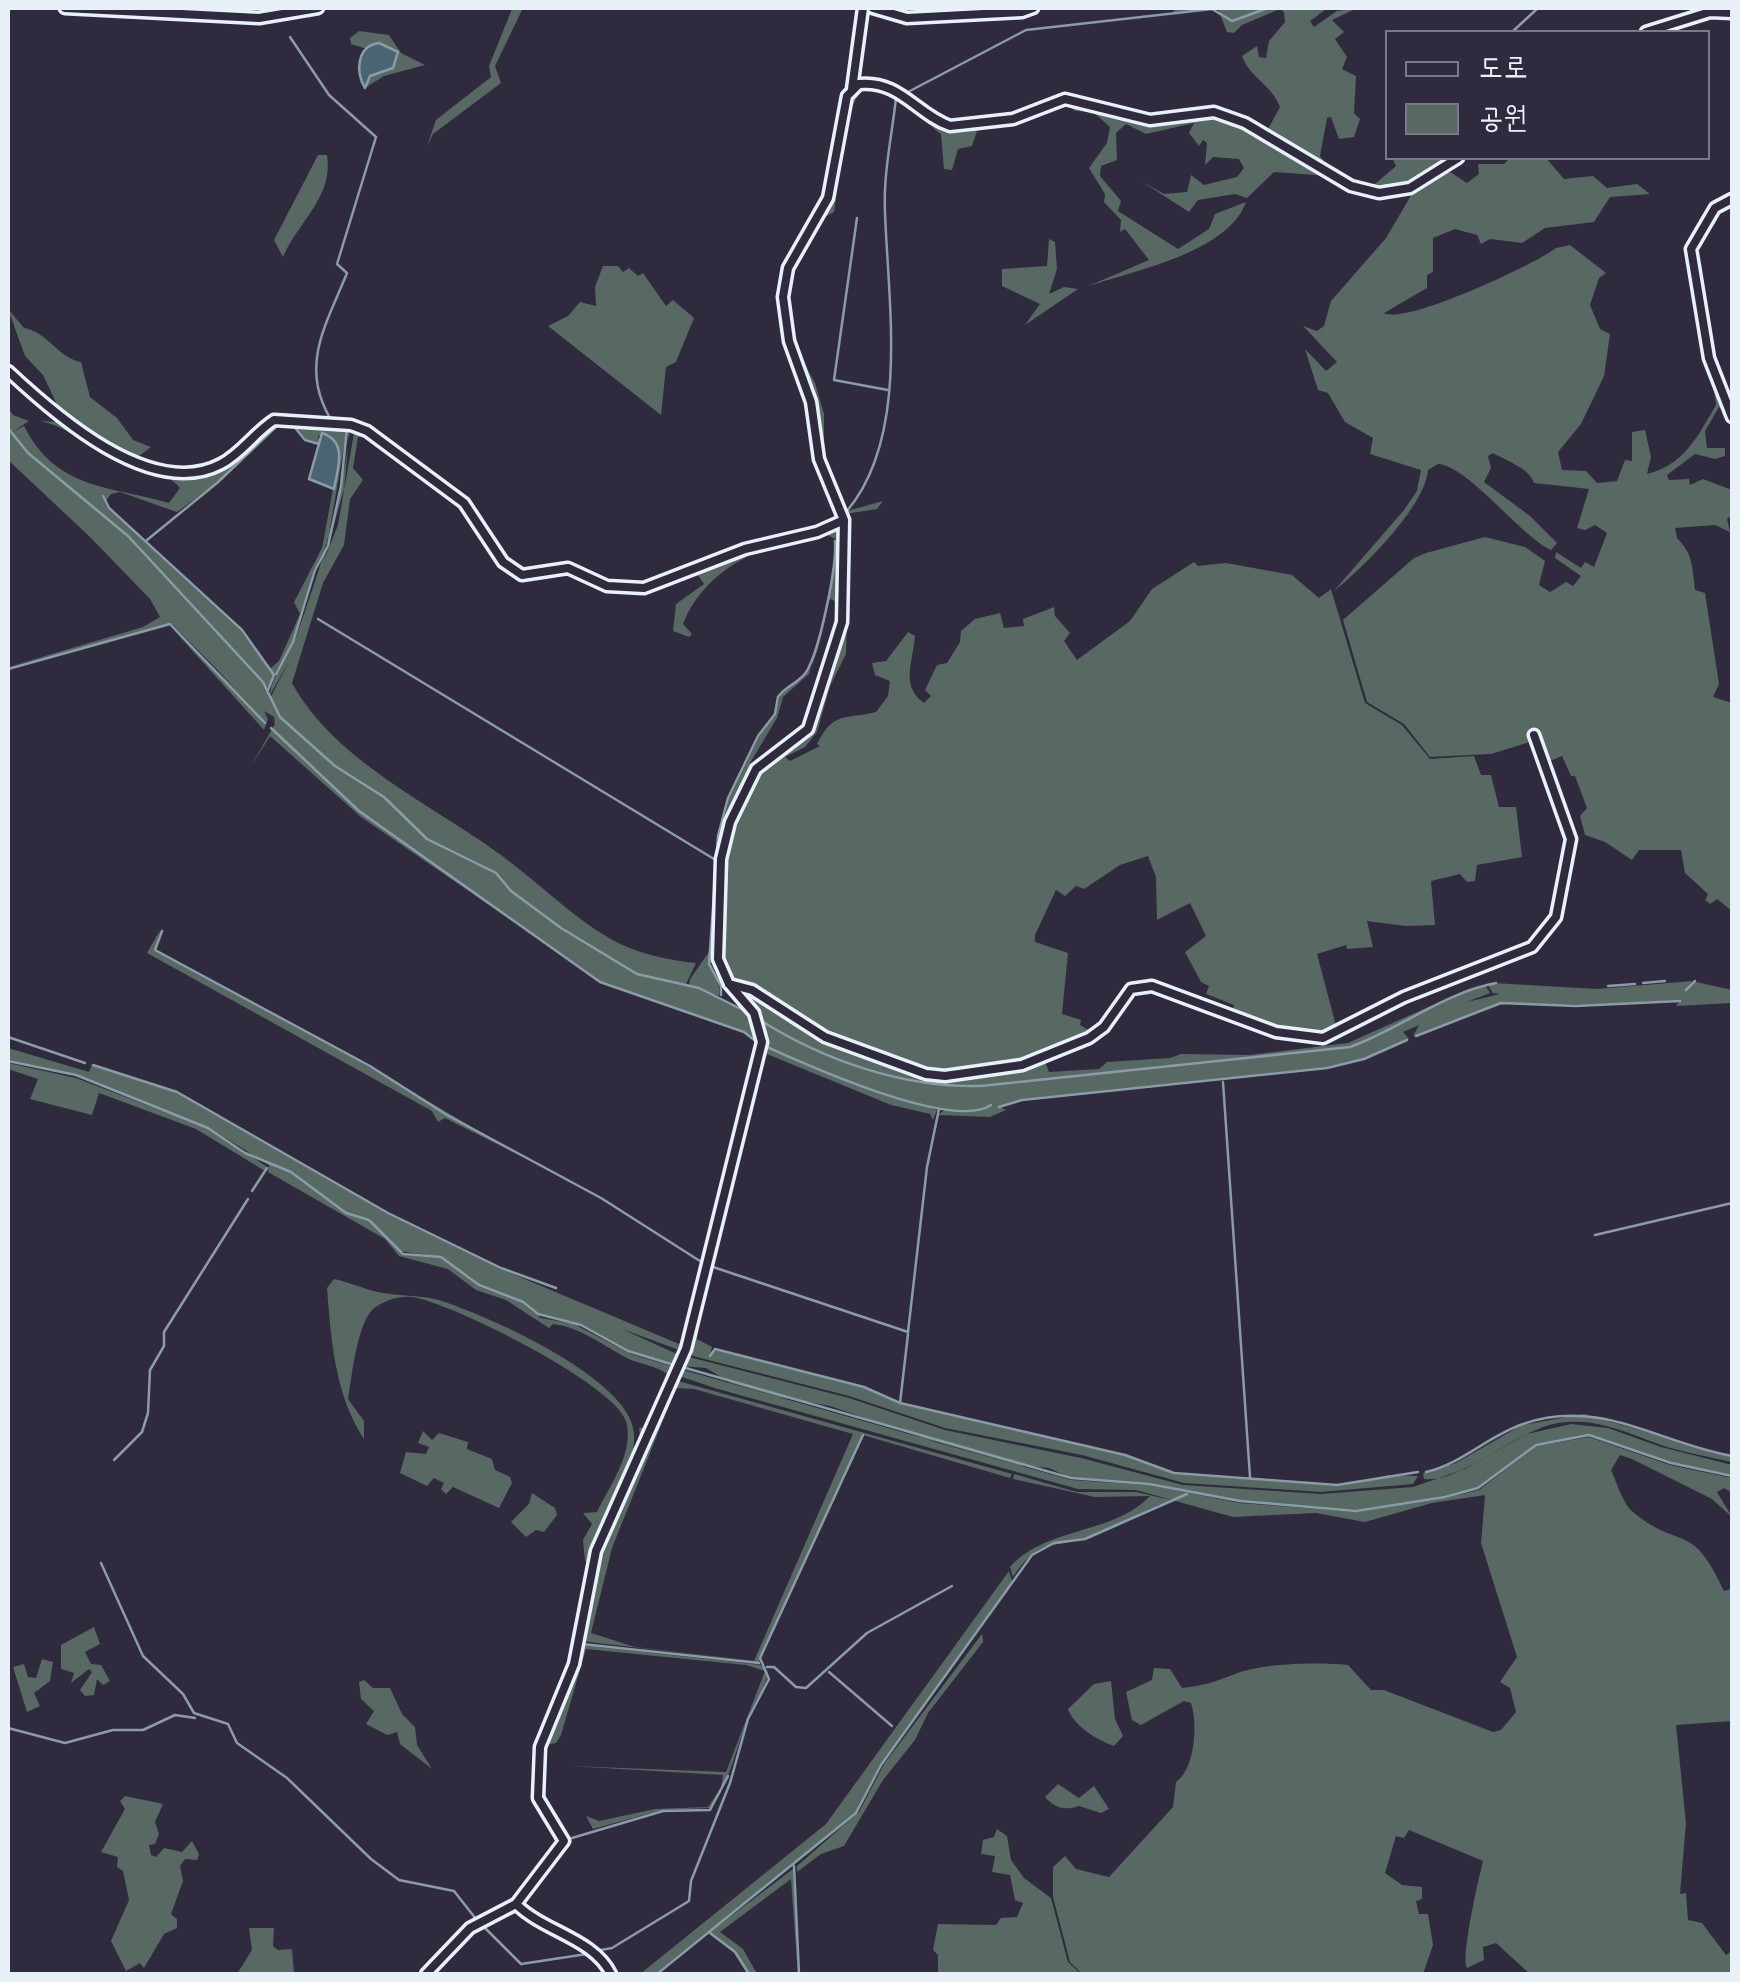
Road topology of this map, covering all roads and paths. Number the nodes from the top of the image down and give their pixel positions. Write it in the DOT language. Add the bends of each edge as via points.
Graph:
graph roads {
  1 [pos="65,8"];
  2 [pos="318,8"];
  3 [pos="863,8"];
  4 [pos="874,8"];
  5 [pos="1033,8"];
  6 [pos="1714,10"];
  7 [pos="1732,13"];
  8 [pos="1652,30"];
  9 [pos="852,89"];
  10 [pos="1455,160"];
  11 [pos="1732,199"];
  12 [pos="8,370"];
  13 [pos="1732,417"];
  14 [pos="844,520"];
  15 [pos="1534,735"];
  16 [pos="729,984"];
  17 [pos="516,1904"];
  18 [pos="426,1974"];
  19 [pos="611,1974"];
  1 -- 2 [label="street" via="260,18"];
  3 -- 9 [label="street"];
  4 -- 5 [label="street" via="906,18"];
  6 -- 7 [label="street"];
  6 -- 8 [label="street"];
  9 -- 10 [label="street" via="866,83 900,92 950,126 1013,118 1065,99 1150,120 1214,112 1364,191 1410,188"];
  9 -- 14 [label="street" via="828,198 788,268 783,296 819,459"];
  11 -- 13 [label="street" via="1715,208 1691,250 1709,358"];
  12 -- 14 [label="street" via="83,436 116,454 175,470 218,466 274,420 367,431 464,503 502,562 522,575 568,568 607,586 644,588"];
  14 -- 16 [label="street" via="842,622 814,717 800,737 756,769 724,840 716,945"];
  15 -- 16 [label="street" via="1571,839 1552,928 1521,953 1404,997 1334,1036 1276,1032 1152,986 1131,989 1097,1034 1049,1056 1000,1070 935,1075 825,1037 752,990"];
  16 -- 17 [label="street" via="754,1013 762,1042 682,1359 596,1551 574,1664 540,1748 538,1798 564,1841"];
  17 -- 18 [label="street" via="470,1928"];
  17 -- 19 [label="street" via="594,1952"];
}
